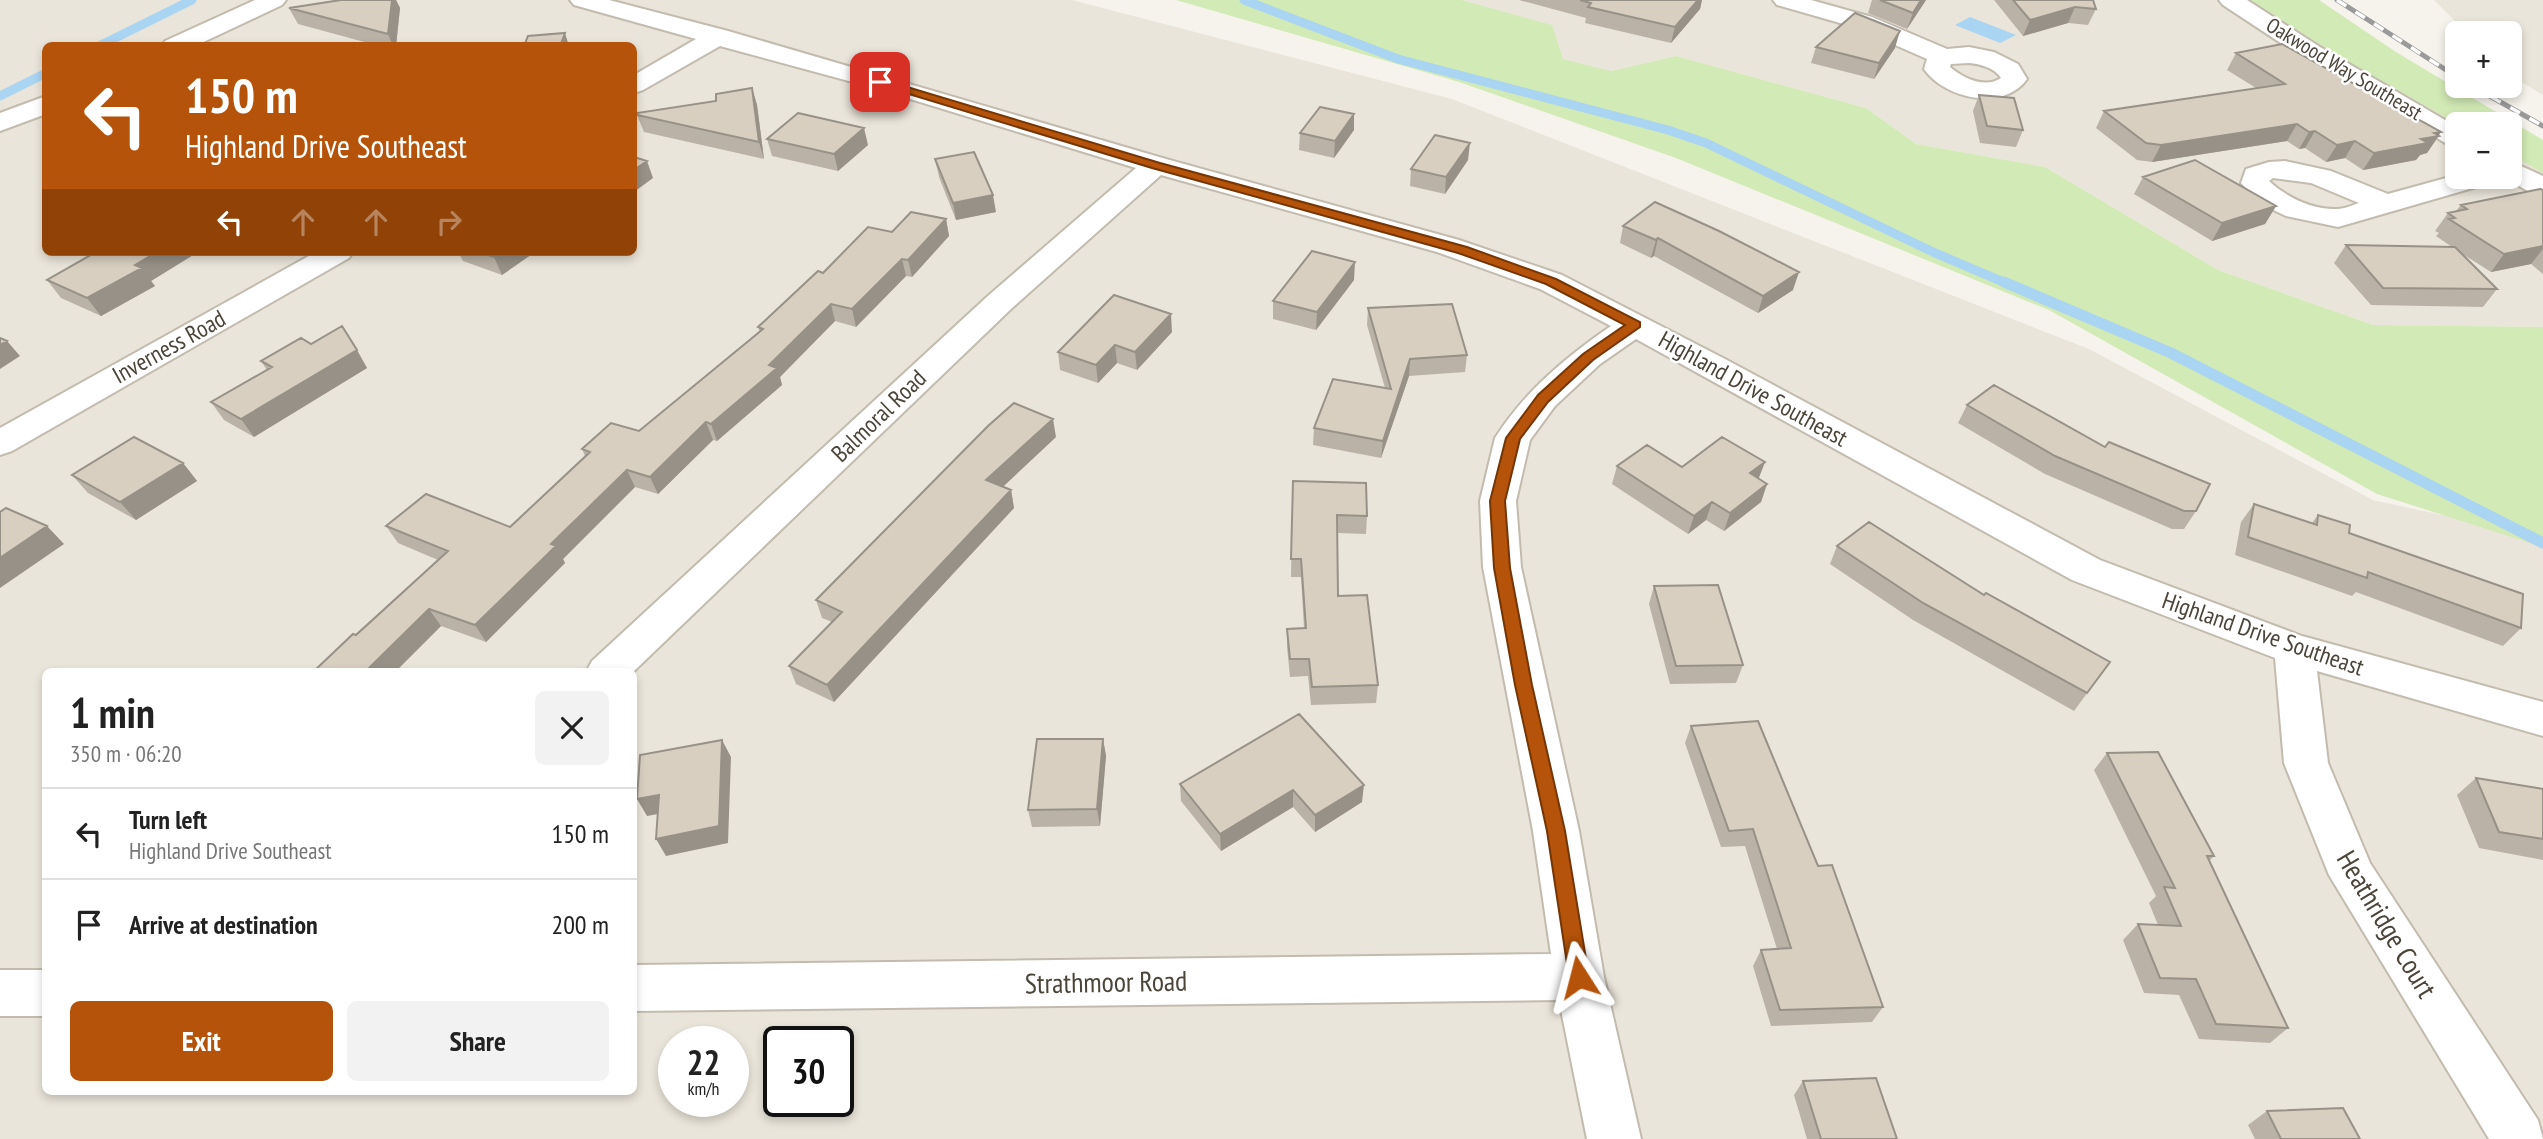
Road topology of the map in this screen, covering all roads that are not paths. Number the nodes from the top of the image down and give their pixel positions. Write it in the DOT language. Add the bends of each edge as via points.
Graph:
graph roads {
  1 [pos="274,0"];
  2 [pos="582,0"];
  3 [pos="1785,0"];
  4 [pos="2231,0"];
  5 [pos="719,36"];
  6 [pos="183,42"];
  7 [pos="1944,57"];
  8 [pos="637,83"];
  9 [pos="42,106"];
  10 [pos="0,123"];
  11 [pos="2445,131"];
  12 [pos="1156,166"];
  13 [pos="2522,176"];
  14 [pos="2445,187"];
  15 [pos="2543,188"];
  16 [pos="2386,204"];
  17 [pos="331,256"];
  18 [pos="1635,325"];
  19 [pos="0,443"];
  20 [pos="2294,649"];
  21 [pos="611,668"];
  22 [pos="2543,719"];
  23 [pos="1579,977"];
  24 [pos="637,988"];
  25 [pos="0,993"];
  26 [pos="42,993"];
  27 [pos="1614,1139"];
  28 [pos="2519,1139"];
  1 -- 6 [label="street"];
  2 -- 5 [label="street, Highland Drive Southeast"];
  3 -- 7 [label="street" via="1863,22"];
  4 -- 11 [label="street, Oakwood Way Southeast"];
  5 -- 8 [label="street"];
  5 -- 12 [label="street, Highland Drive Southeast"];
  9 -- 10 [label="street"];
  12 -- 18 [label="street, Highland Drive Southeast" via="1462,250 1551,282"];
  12 -- 21 [label="street, Balmoral Road" via="1000,302"];
  13 -- 15 [label="street"];
  14 -- 16 [label="street"];
  17 -- 19 [label="street, Inverness Road"];
  18 -- 20 [label="street, Highland Drive Southeast" via="2086,570"];
  18 -- 23 [label="street" via="1588,357 1543,398 1513,438 1498,501 1502,568 1556,831"];
  20 -- 22 [label="street, Highland Drive Southeast"];
  20 -- 28 [label="street, Heathridge Court" via="2306,763 2352,875"];
  23 -- 24 [label="street, Strathmoor Road"];
  23 -- 27 [label="street"];
  25 -- 26 [label="street"];
}
